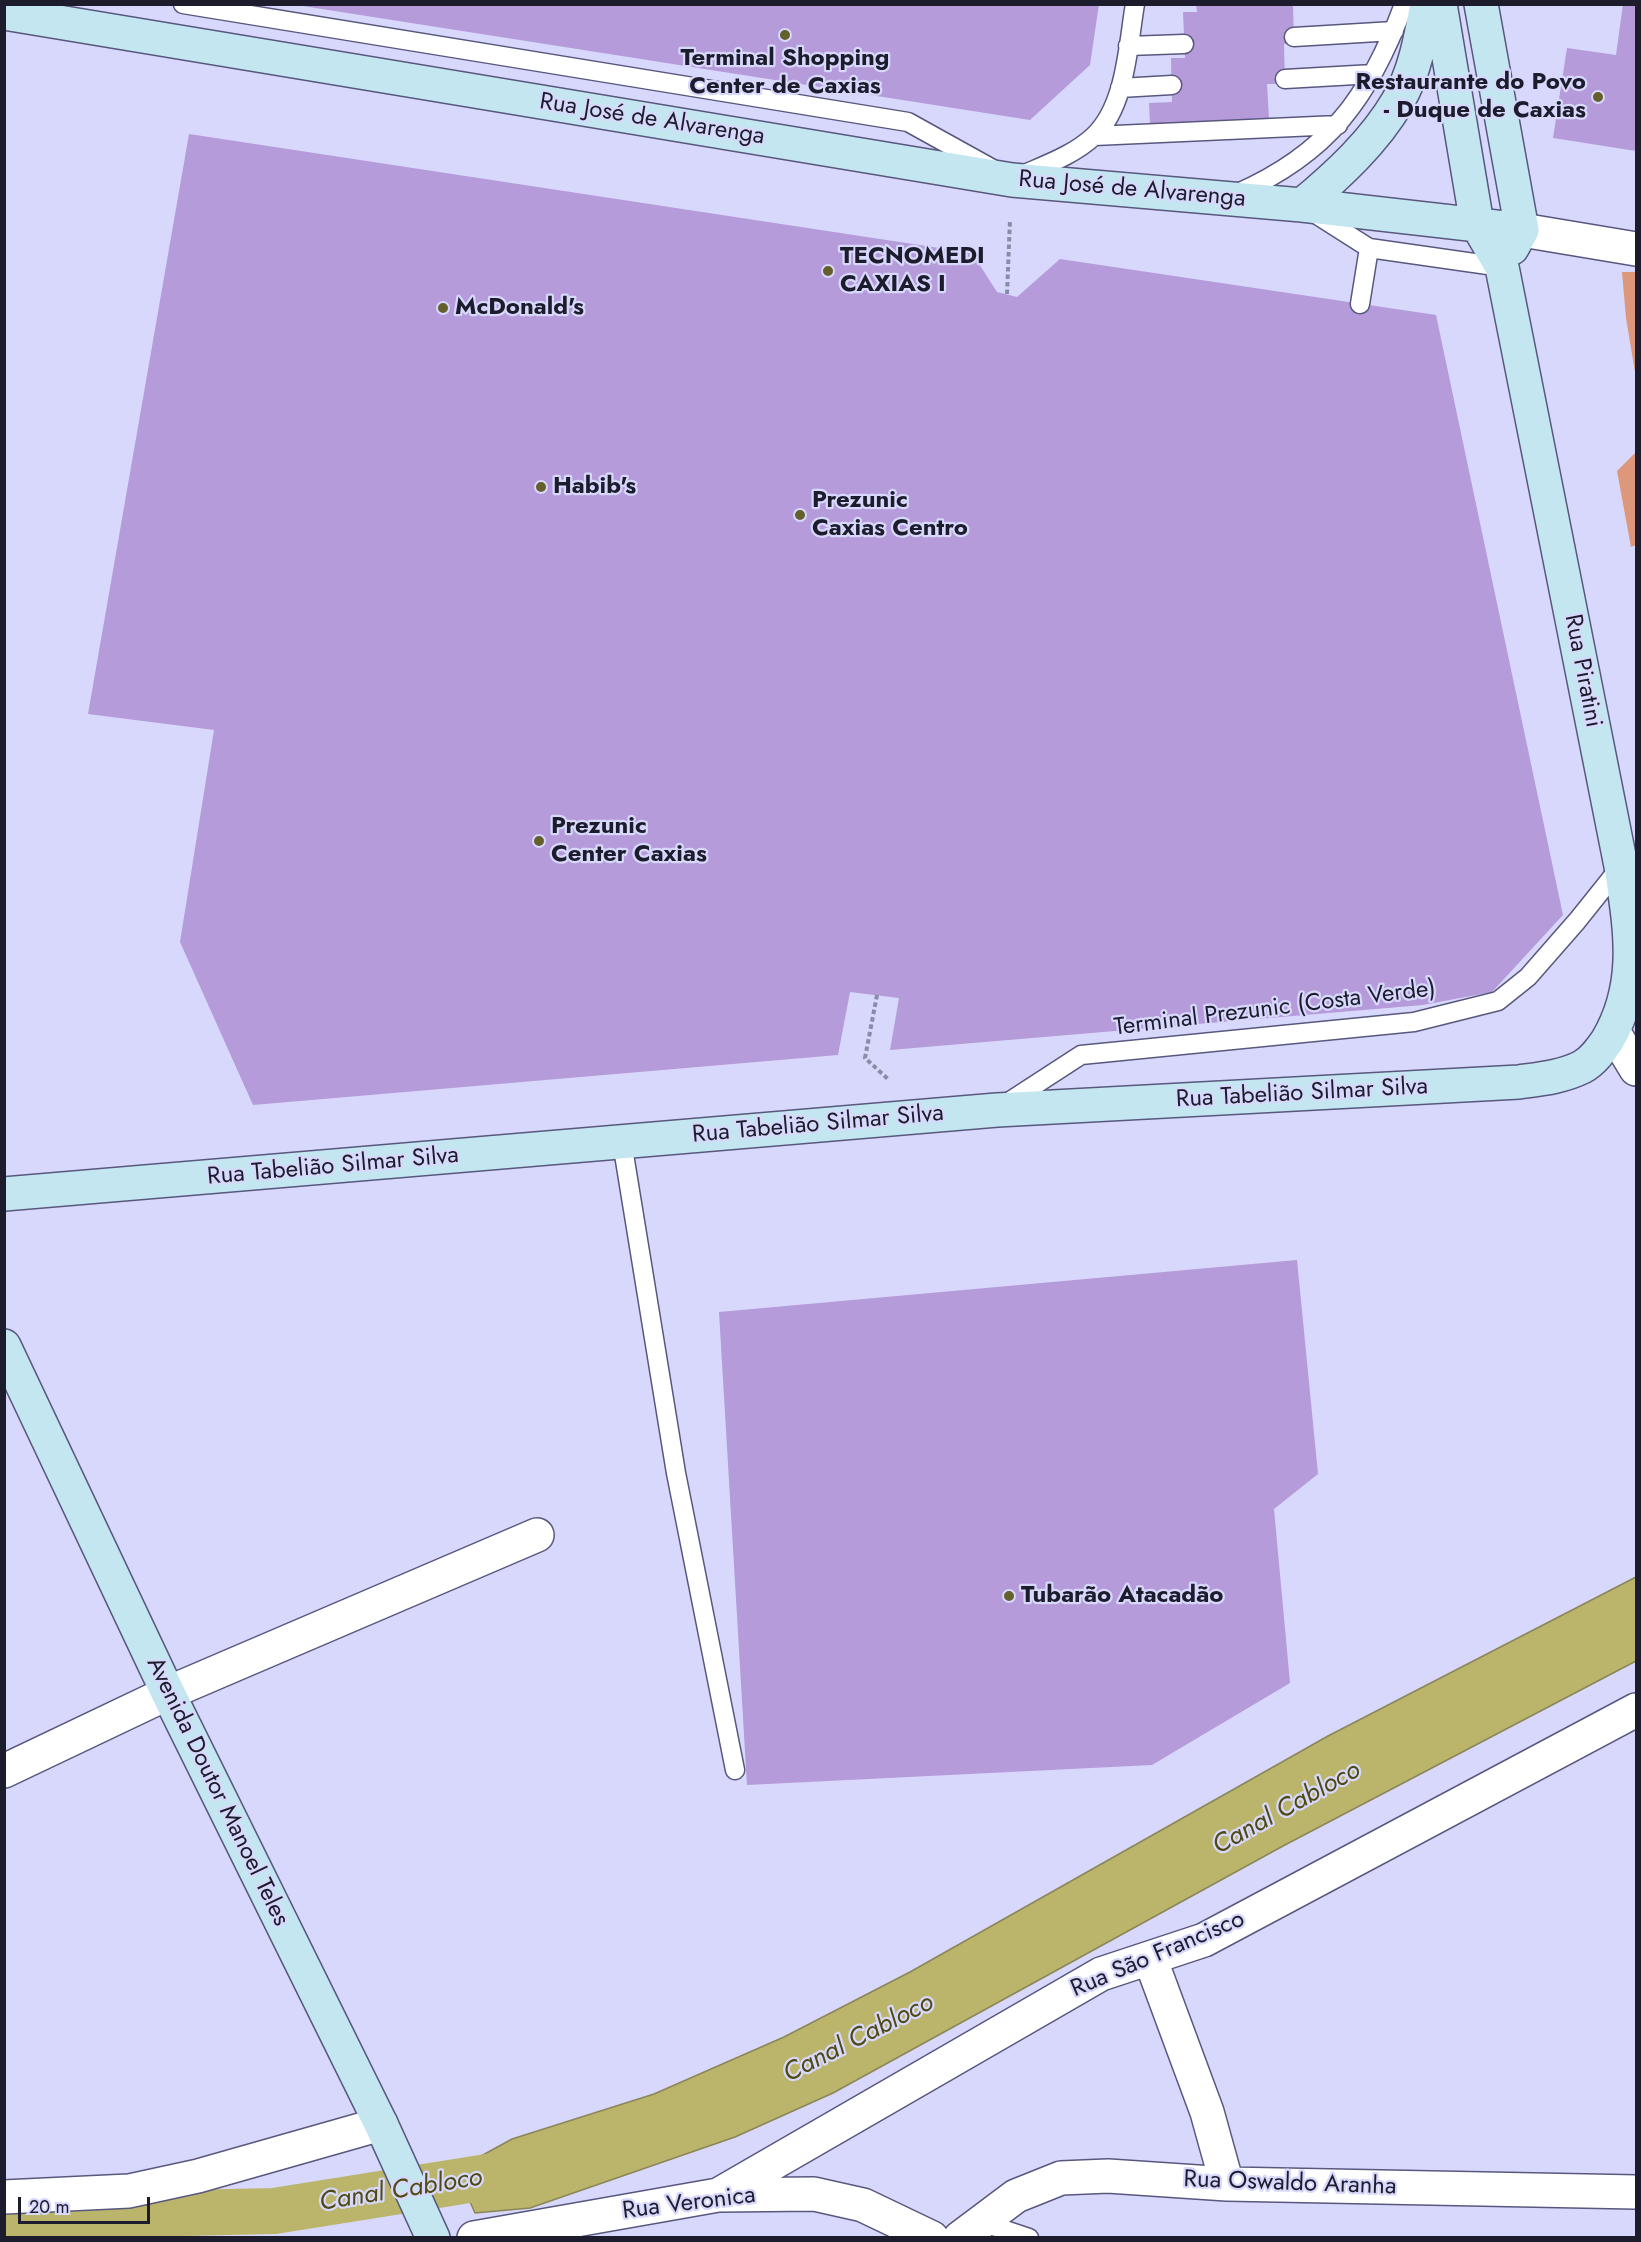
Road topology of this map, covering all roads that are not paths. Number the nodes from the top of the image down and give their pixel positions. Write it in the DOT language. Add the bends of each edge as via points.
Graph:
graph roads {
  1 [pos="183,4"];
  2 [pos="1135,4"];
  3 [pos="1404,4"];
  4 [pos="1427,4"];
  5 [pos="1440,4"];
  6 [pos="1481,4"];
  7 [pos="4,13"];
  8 [pos="1394,31"];
  9 [pos="1294,37"];
  10 [pos="1184,44"];
  11 [pos="1128,46"];
  12 [pos="1373,74"];
  13 [pos="1285,80"];
  14 [pos="1172,85"];
  15 [pos="1120,88"];
  16 [pos="1338,124"];
  17 [pos="1094,136"];
  18 [pos="1012,180"];
  19 [pos="1227,198"];
  20 [pos="1302,205"];
  21 [pos="1477,224"];
  22 [pos="1522,230"];
  23 [pos="1370,248"];
  24 [pos="1636,249"];
  25 [pos="1502,267"];
  26 [pos="1359,304"];
  27 [pos="1621,866"];
  28 [pos="1613,1031"];
  29 [pos="1636,1070"];
  30 [pos="997,1110"];
  31 [pos="622,1142"];
  32 [pos="4,1194"];
  33 [pos="4,1346"];
  34 [pos="537,1535"];
  35 [pos="168,1693"];
  36 [pos="1636,1710"];
  37 [pos="735,1770"];
  38 [pos="4,1771"];
  39 [pos="1150,1958"];
  40 [pos="385,2134"];
  41 [pos="1227,2184"];
  42 [pos="1636,2192"];
  43 [pos="718,2195"];
  44 [pos="4,2197"];
  45 [pos="429,2230"];
  46 [pos="971,2230"];
  47 [pos="474,2238"];
  48 [pos="932,2238"];
  49 [pos="1029,2238"];
  1 -- 18 [label="lane" via="908,122"];
  2 -- 11 [label="lane"];
  3 -- 8 [label="lane"];
  4 -- 20 [label="main road" via="1419,48 1399,99 1351,161"];
  5 -- 21 [label="main road, Rua Piratini"];
  6 -- 22 [label="main road"];
  7 -- 18 [label="main road, Rua José de Alvarenga"];
  8 -- 9 [label="lane"];
  8 -- 12 [label="lane"];
  10 -- 11 [label="lane"];
  11 -- 15 [label="lane"];
  12 -- 13 [label="lane"];
  12 -- 16 [label="lane"];
  14 -- 15 [label="lane"];
  15 -- 17 [label="lane"];
  16 -- 17 [label="lane"];
  16 -- 19 [label="lane" via="1315,148 1288,167"];
  17 -- 18 [label="lane" via="1073,151"];
  18 -- 19 [label="main road, Rua José de Alvarenga"];
  19 -- 20 [label="main road, Rua José de Alvarenga"];
  20 -- 21 [label="main road, Rua José de Alvarenga"];
  20 -- 23 [label="lane, Rua José de Alvarenga"];
  21 -- 22 [label="main road, Rua José de Alvarenga"];
  21 -- 25 [label="main road, Rua Piratini"];
  22 -- 24 [label="street"];
  22 -- 25 [label="main road"];
  23 -- 25 [label="lane, Rua José de Alvarenga"];
  23 -- 26 [label="lane"];
  25 -- 27 [label="main road, Rua Piratini"];
  27 -- 28 [label="main road, Rua Piratini" via="1632,960 1626,1003"];
  27 -- 30 [label="lane, Terminal Prezunic (Costa Verde)" via="1528,977 1498,1001 1414,1022 1082,1055"];
  28 -- 29 [label="street"];
  28 -- 30 [label="main road, Rua Tabelião Silmar Silva" via="1583,1067 1536,1080"];
  30 -- 31 [label="main road, Rua Tabelião Silmar Silva"];
  31 -- 32 [label="main road, Rua Tabelião Silmar Silva"];
  31 -- 37 [label="lane" via="674,1462"];
  33 -- 35 [label="main road, Avenida Doutor Manoel Teles"];
  34 -- 35 [label="street"];
  35 -- 38 [label="street"];
  35 -- 40 [label="main road, Avenida Doutor Manoel Teles"];
  36 -- 39 [label="street, Rua São Francisco" via="1204,1940"];
  39 -- 41 [label="street" via="1207,2112"];
  39 -- 43 [label="street, Rua São Francisco" via="1101,1974"];
  40 -- 44 [label="street" via="129,2191"];
  40 -- 45 [label="main road, Avenida Doutor Manoel Teles"];
  41 -- 42 [label="street, Rua Oswaldo Aranha"];
  41 -- 46 [label="street, Rua Oswaldo Aranha" via="1108,2176 1061,2178 1016,2196"];
  43 -- 47 [label="street, Rua Veronica"];
  43 -- 48 [label="street, Rua Veronica" via="814,2194 863,2205"];
  46 -- 49 [label="lane"];
}
